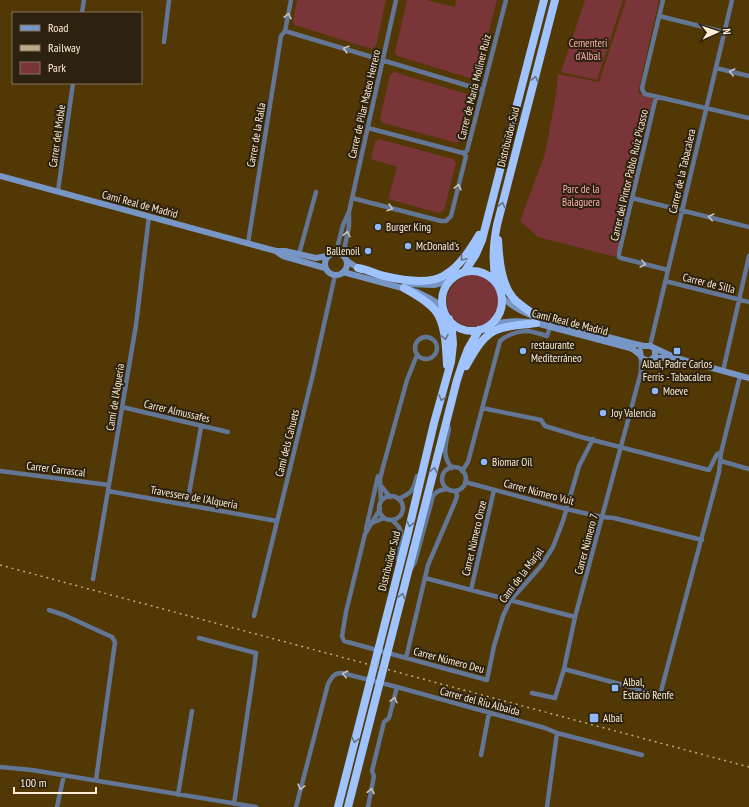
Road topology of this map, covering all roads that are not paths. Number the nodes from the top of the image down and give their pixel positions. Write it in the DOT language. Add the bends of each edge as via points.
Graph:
graph roads {
  1 [pos="84,0"];
  2 [pos="169,0"];
  3 [pos="291,0"];
  4 [pos="396,0"];
  5 [pos="506,0"];
  6 [pos="544,0"];
  7 [pos="555,0"];
  8 [pos="664,0"];
  9 [pos="732,0"];
  10 [pos="82,12"];
  11 [pos="660,16"];
  12 [pos="285,31"];
  13 [pos="724,32"];
  14 [pos="164,42"];
  15 [pos="383,61"];
  16 [pos="716,68"];
  17 [pos="749,76"];
  18 [pos="73,84"];
  19 [pos="482,90"];
  20 [pos="656,96"];
  21 [pos="706,108"];
  22 [pos="749,118"];
  23 [pos="368,128"];
  24 [pos="463,153"];
  25 [pos="0,176"];
  26 [pos="58,192"];
  27 [pos="316,192"];
  28 [pos="352,198"];
  29 [pos="632,198"];
  30 [pos="682,210"];
  31 [pos="349,212"];
  32 [pos="149,216"];
  33 [pos="497,225"];
  34 [pos="486,227"];
  35 [pos="749,227"];
  36 [pos="248,243"];
  37 [pos="276,251"];
  38 [pos="336,252"];
  39 [pos="299,254"];
  40 [pos="343,255"];
  41 [pos="327,256"];
  42 [pos="749,256"];
  43 [pos="347,261"];
  44 [pos="325,268"];
  45 [pos="358,268"];
  46 [pos="668,270"];
  47 [pos="344,272"];
  48 [pos="465,272"];
  49 [pos="335,275"];
  50 [pos="449,281"];
  51 [pos="496,281"];
  52 [pos="665,281"];
  53 [pos="404,288"];
  54 [pos="502,297"];
  55 [pos="739,299"];
  56 [pos="749,302"];
  57 [pos="443,307"];
  58 [pos="449,319"];
  59 [pos="537,321"];
  60 [pos="491,324"];
  61 [pos="550,327"];
  62 [pos="479,330"];
  63 [pos="649,347"];
  64 [pos="417,355"];
  65 [pos="641,356"];
  66 [pos="676,358"];
  67 [pos="650,360"];
  68 [pos="722,371"];
  69 [pos="641,372"];
  70 [pos="740,376"];
  71 [pos="448,378"];
  72 [pos="749,378"];
  73 [pos="457,380"];
  74 [pos="122,407"];
  75 [pos="482,408"];
  76 [pos="448,418"];
  77 [pos="434,423"];
  78 [pos="201,427"];
  79 [pos="228,432"];
  80 [pos="593,439"];
  81 [pos="620,447"];
  82 [pos="721,453"];
  83 [pos="721,462"];
  84 [pos="383,467"];
  85 [pos="452,468"];
  86 [pos="749,469"];
  87 [pos="0,471"];
  88 [pos="462,471"];
  89 [pos="465,482"];
  90 [pos="380,485"];
  91 [pos="108,488"];
  92 [pos="448,488"];
  93 [pos="494,490"];
  94 [pos="456,491"];
  95 [pos="390,497"];
  96 [pos="398,499"];
  97 [pos="381,502"];
  98 [pos="187,505"];
  99 [pos="380,509"];
  100 [pos="566,509"];
  101 [pos="602,517"];
  102 [pos="384,518"];
  103 [pos="392,520"];
  104 [pos="277,521"];
  105 [pos="372,523"];
  106 [pos="365,534"];
  107 [pos="702,540"];
  108 [pos="408,575"];
  109 [pos="425,578"];
  110 [pos="93,579"];
  111 [pos="396,581"];
  112 [pos="471,590"];
  113 [pos="510,601"];
  114 [pos="49,610"];
  115 [pos="254,616"];
  116 [pos="575,617"];
  117 [pos="199,638"];
  118 [pos="406,658"];
  119 [pos="564,669"];
  120 [pos="487,680"];
  121 [pos="397,687"];
  122 [pos="532,693"];
  123 [pos="192,711"];
  124 [pos="489,713"];
  125 [pos="557,733"];
  126 [pos="481,755"];
  127 [pos="642,755"];
  128 [pos="0,767"];
  129 [pos="64,775"];
  130 [pos="96,780"];
  131 [pos="178,794"];
  132 [pos="234,804"];
  133 [pos="57,807"];
  134 [pos="256,807"];
  135 [pos="296,807"];
  136 [pos="338,807"];
  137 [pos="348,807"];
  138 [pos="368,807"];
  139 [pos="547,807"];
  1 -- 10 [label="street"];
  2 -- 14 [label="street"];
  12 -- 3 [label="street, Carrer de la Ralla, one-way"];
  4 -- 15 [label="street, Carrer de Pilar Mateo Herrero"];
  5 -- 19 [label="street, Carrer de María Moliner Ruiz"];
  6 -- 34 [label="highway, Distribuïdor Sud"];
  33 -- 7 [label="highway, Distribuïdor Sud, one-way"];
  8 -- 11 [label="street"];
  9 -- 13 [label="street, Carrer de la Tabacalera"];
  11 -- 13 [label="street"];
  11 -- 20 [label="street" via="642,88 645,94"];
  15 -- 12 [label="street, one-way"];
  12 -- 36 [label="street, Carrer de la Ralla" via="282,36"];
  13 -- 16 [label="street, Carrer de la Tabacalera"];
  15 -- 19 [label="street"];
  15 -- 23 [label="street, Carrer de Pilar Mateo Herrero"];
  17 -- 16 [label="street, one-way"];
  16 -- 21 [label="street, Carrer de la Tabacalera"];
  18 -- 26 [label="street, Carrer del Moble"];
  19 -- 24 [label="street, Carrer de María Moliner Ruiz" via="467,151"];
  20 -- 21 [label="street"];
  20 -- 29 [label="street, Carrer del Pintor Pablo Ruiz Picasso"];
  21 -- 22 [label="street"];
  21 -- 30 [label="street, Carrer de la Tabacalera"];
  23 -- 24 [label="street"];
  23 -- 28 [label="street, Carrer de Pilar Mateo Herrero"];
  28 -- 24 [label="street, Carrer de María Moliner Ruiz, one-way" via="446,221 451,216 466,156"];
  25 -- 26 [label="street, Camí Real de Madrid"];
  26 -- 32 [label="street, Camí Real de Madrid"];
  27 -- 39 [label="street"];
  28 -- 31 [label="street, Carrer de Pilar Mateo Herrero"];
  29 -- 30 [label="street"];
  29 -- 46 [label="street, Carrer del Pintor Pablo Ruiz Picasso, one-way" via="620,257"];
  35 -- 30 [label="street, one-way"];
  30 -- 46 [label="street, Carrer de la Tabacalera"];
  31 -- 38 [label="street, Carrer de Pilar Mateo Herrero"];
  40 -- 31 [label="street, Carrer de Pilar Mateo Herrero, one-way"];
  32 -- 36 [label="street, Camí Real de Madrid"];
  32 -- 74 [label="street, Camí de l'Alqueria" via="136,326"];
  33 -- 51 [label="highway, Distribuïdor Sud" via="493,246"];
  33 -- 59 [label="highway" via="499,258 507,287 516,301"];
  34 -- 45 [label="highway, one-way" via="461,261 445,276 418,280 396,278"];
  34 -- 48 [label="highway, Distribuïdor Sud" via="476,254"];
  36 -- 37 [label="street, Camí Real de Madrid"];
  37 -- 39 [label="street, Camí Real de Madrid"];
  37 -- 44 [label="street, Camí Real de Madrid" via="283,256"];
  38 -- 40 [label="street"];
  38 -- 41 [label="street"];
  39 -- 41 [label="street, Camí Real de Madrid" via="316,258"];
  40 -- 43 [label="street"];
  41 -- 44 [label="street"];
  42 -- 55 [label="street"];
  43 -- 45 [label="street"];
  43 -- 47 [label="street"];
  44 -- 49 [label="street"];
  45 -- 50 [label="street" via="378,277 407,284 434,285"];
  46 -- 52 [label="street, Carrer de la Tabacalera"];
  47 -- 49 [label="street"];
  47 -- 53 [label="street"];
  48 -- 50 [label="highway"];
  48 -- 51 [label="highway" via="482,272"];
  49 -- 104 [label="street, Camí dels Cahuets"];
  50 -- 57 [label="highway" via="442,298"];
  51 -- 54 [label="highway"];
  52 -- 55 [label="street, Carrer de Silla"];
  52 -- 63 [label="street, Carrer de la Tabacalera"];
  53 -- 57 [label="street" via="424,295"];
  53 -- 71 [label="highway, one-way" via="429,305 439,316 446,343"];
  54 -- 59 [label="street, Camí Real de Madrid"];
  54 -- 60 [label="highway" via="498,317"];
  55 -- 56 [label="street, Carrer de Silla"];
  55 -- 68 [label="street"];
  57 -- 58 [label="highway"];
  58 -- 62 [label="highway" via="462,329"];
  58 -- 71 [label="highway, Distribuïdor Sud" via="453,344"];
  59 -- 60 [label="street, Camí Real de Madrid"];
  59 -- 61 [label="street, Camí Real de Madrid"];
  59 -- 63 [label="street, Camí Real de Madrid"];
  59 -- 73 [label="highway" via="491,332 482,341"];
  60 -- 62 [label="highway"];
  61 -- 65 [label="street, Camí Real de Madrid" via="630,348"];
  61 -- 75 [label="street" via="547,336 528,331 516,333 500,341"];
  62 -- 73 [label="highway, Distribuïdor Sud" via="468,349"];
  63 -- 65 [label="street" via="640,351"];
  63 -- 66 [label="street, Camí Real de Madrid"];
  63 -- 67 [label="street" via="655,352"];
  64 -- 64 [label="street" via="425,360 431,358 437,350 435,342 424,337 419,339 414,349"];
  64 -- 84 [label="street" via="407,380"];
  65 -- 67 [label="street"];
  65 -- 69 [label="street, Carrer Número 7"];
  66 -- 67 [label="street"];
  66 -- 68 [label="street"];
  67 -- 69 [label="street, Carrer Número 7"];
  68 -- 70 [label="street"];
  69 -- 81 [label="street, Carrer Número 7"];
  70 -- 72 [label="street"];
  70 -- 82 [label="street"];
  71 -- 77 [label="highway, Distribuïdor Sud, one-way"];
  73 -- 76 [label="highway, Distribuïdor Sud"];
  74 -- 78 [label="street, Carrer Almussafes"];
  74 -- 91 [label="street, Camí de l'Alqueria"];
  75 -- 80 [label="street" via="541,420 545,426"];
  75 -- 88 [label="street" via="468,462"];
  76 -- 85 [label="street" via="444,449"];
  108 -- 76 [label="highway, Distribuïdor Sud, one-way"];
  77 -- 96 [label="street" via="415,485 410,494"];
  77 -- 111 [label="highway, Distribuïdor Sud, one-way"];
  78 -- 79 [label="street, Carrer Almussafes"];
  78 -- 98 [label="street"];
  80 -- 81 [label="street"];
  80 -- 100 [label="street, Camí de la Marjal" via="579,466"];
  81 -- 82 [label="street" via="709,470"];
  81 -- 101 [label="street, Carrer Número 7"];
  82 -- 83 [label="street"];
  83 -- 86 [label="street"];
  83 -- 107 [label="street"];
  84 -- 90 [label="street"];
  84 -- 106 [label="street, Carrer Número Deu" via="378,474"];
  85 -- 88 [label="street"];
  85 -- 92 [label="street" via="446,471 443,478"];
  87 -- 91 [label="street, Carrer Carrascal"];
  88 -- 89 [label="street"];
  89 -- 93 [label="street, Carrer Número Vuit"];
  89 -- 94 [label="street" via="462,488"];
  90 -- 95 [label="street"];
  90 -- 97 [label="street"];
  91 -- 98 [label="street, Travessera de l'Alqueria"];
  91 -- 110 [label="street, Camí de l'Alqueria"];
  92 -- 94 [label="street"];
  92 -- 108 [label="street" via="436,492 433,496 415,562"];
  93 -- 100 [label="street, Carrer Número Vuit"];
  93 -- 112 [label="street, Carrer Número Onze"];
  94 -- 109 [label="street" via="455,502"];
  95 -- 96 [label="street"];
  95 -- 97 [label="street"];
  96 -- 103 [label="street" via="402,504 402,511 399,517"];
  97 -- 99 [label="street"];
  98 -- 104 [label="street, Travessera de l'Alqueria"];
  99 -- 102 [label="street"];
  99 -- 105 [label="street"];
  100 -- 101 [label="street, Carrer Número Vuit"];
  100 -- 113 [label="street, Camí de la Marjal" via="553,547 541,566"];
  101 -- 107 [label="street, Carrer Número Vuit"];
  101 -- 116 [label="street, Carrer Número 7"];
  102 -- 103 [label="street"];
  102 -- 105 [label="street"];
  103 -- 111 [label="street" via="401,532"];
  104 -- 115 [label="street, Camí dels Cahuets"];
  105 -- 106 [label="street"];
  106 -- 118 [label="street, Carrer Número Deu" via="342,636 347,643"];
  107 -- 119 [label="street" via="660,695"];
  137 -- 108 [label="highway, Distribuïdor Sud, one-way"];
  109 -- 112 [label="street"];
  109 -- 118 [label="street"];
  111 -- 136 [label="highway, Distribuïdor Sud, one-way"];
  112 -- 113 [label="street"];
  113 -- 116 [label="street"];
  113 -- 120 [label="street, Camí de la Marjal" via="496,640"];
  114 -- 130 [label="street" via="112,636 115,642"];
  116 -- 119 [label="street, Carrer Número 7"];
  117 -- 132 [label="street" via="256,653"];
  118 -- 120 [label="street, Carrer Número Deu"];
  119 -- 122 [label="street, Carrer Número 7" via="555,698"];
  121 -- 124 [label="street, Carrer del Riu Albaida"];
  121 -- 135 [label="street, Carrer del Riu Albaida, one-way" via="342,673 333,675 328,684"];
  138 -- 121 [label="street, one-way" via="374,776 372,771 384,722 390,718"];
  123 -- 131 [label="street"];
  124 -- 125 [label="street, Carrer del Riu Albaida"];
  124 -- 126 [label="street"];
  125 -- 127 [label="street, Carrer del Riu Albaida"];
  125 -- 139 [label="street"];
  128 -- 129 [label="street"];
  129 -- 130 [label="street"];
  129 -- 133 [label="street"];
  130 -- 131 [label="street"];
  131 -- 132 [label="street"];
  132 -- 134 [label="street"];
}
